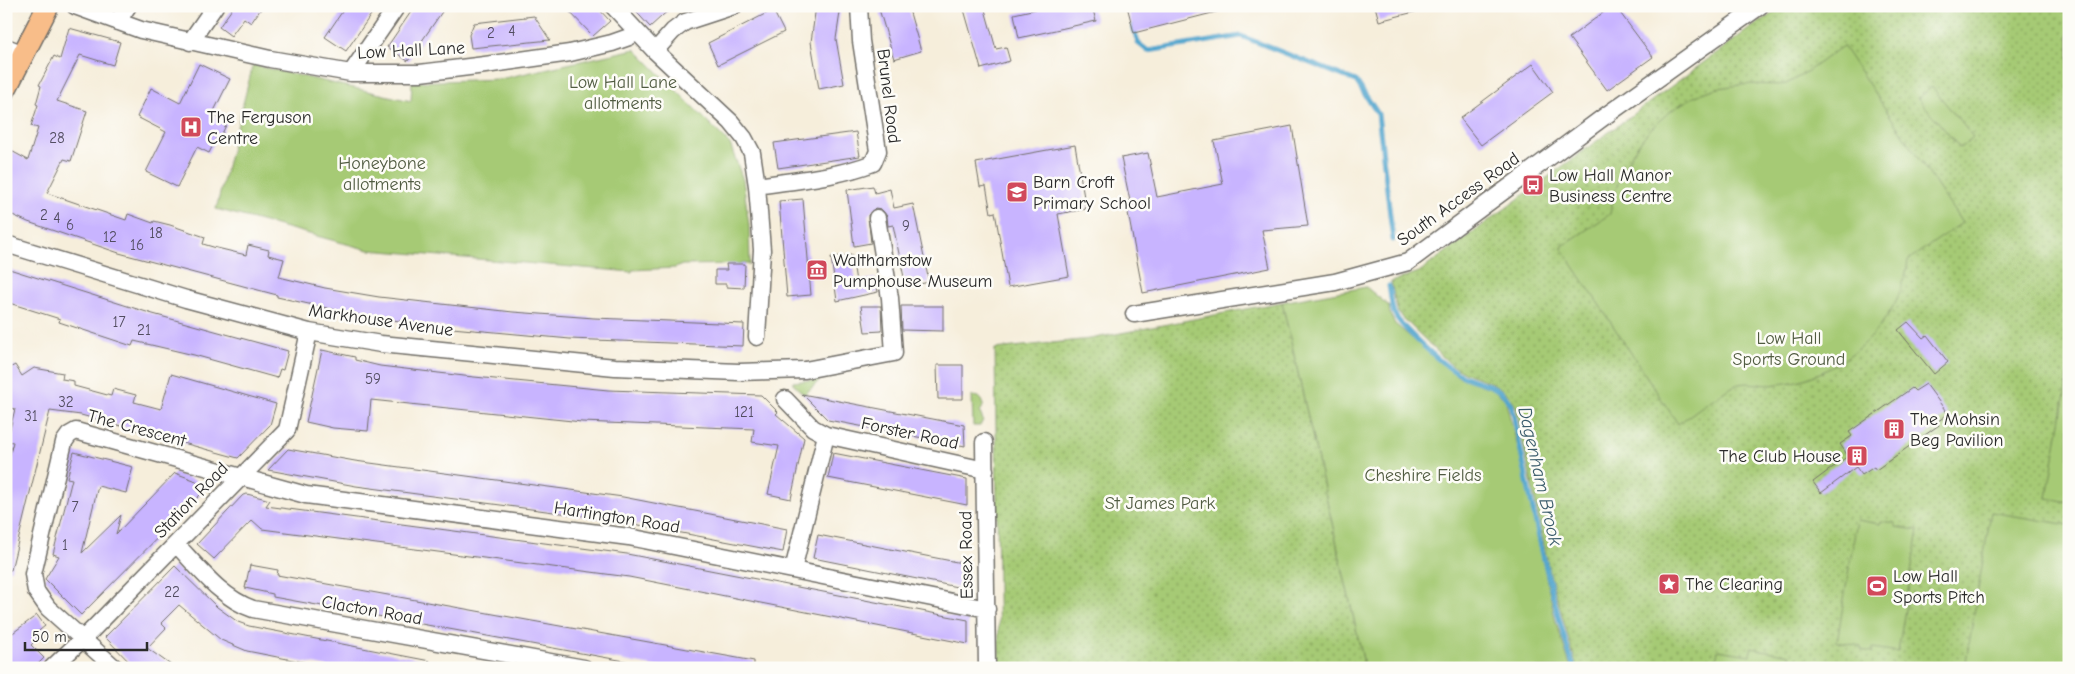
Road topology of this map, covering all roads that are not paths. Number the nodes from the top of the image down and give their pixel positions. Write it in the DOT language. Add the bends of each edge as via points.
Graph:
graph roads {
  1 [pos="48,6"];
  2 [pos="75,6"];
  3 [pos="128,6"];
  4 [pos="215,6"];
  5 [pos="397,6"];
  6 [pos="613,6"];
  7 [pos="734,6"];
  8 [pos="859,6"];
  9 [pos="1760,6"];
  10 [pos="117,22"];
  11 [pos="637,32"];
  12 [pos="190,42"];
  13 [pos="655,50"];
  14 [pos="15,51"];
  15 [pos="351,73"];
  16 [pos="6,88"];
  17 [pos="757,186"];
  18 [pos="877,218"];
  19 [pos="6,244"];
  20 [pos="1134,314"];
  21 [pos="309,332"];
  22 [pos="757,337"];
  23 [pos="784,398"];
  24 [pos="826,435"];
  25 [pos="984,442"];
  26 [pos="985,470"];
  27 [pos="240,477"];
  28 [pos="176,544"];
  29 [pos="793,570"];
  30 [pos="987,609"];
  31 [pos="81,639"];
  32 [pos="52,668"];
  33 [pos="114,668"];
  34 [pos="584,668"];
  35 [pos="987,668"];
  1 -- 14 [label="main road"];
  2 -- 10 [label="street, Low Hall Lane"];
  3 -- 10 [label="street"];
  4 -- 12 [label="street"];
  5 -- 15 [label="street"];
  6 -- 11 [label="street"];
  7 -- 13 [label="street" via="685,22"];
  8 -- 17 [label="street, Brunel Road" via="861,41 878,151 873,163 836,173"];
  9 -- 20 [label="street, South Access Road" via="1408,262 1335,282"];
  10 -- 12 [label="street, Low Hall Lane"];
  11 -- 13 [label="street"];
  11 -- 15 [label="street, Low Hall Lane" via="630,37 570,53 504,63 420,73"];
  12 -- 15 [label="street, Low Hall Lane"];
  13 -- 17 [label="street" via="744,138 752,153"];
  14 -- 16 [label="main road"];
  17 -- 22 [label="street" via="762,250"];
  18 -- 21 [label="street, Markhouse Avenue" via="890,298 894,353 805,370 739,372 614,367 381,344"];
  19 -- 21 [label="street, Markhouse Avenue" via="176,297"];
  21 -- 27 [label="street, Station Road" via="286,430"];
  23 -- 24 [label="street, Forster Road" via="813,428"];
  24 -- 26 [label="street, Forster Road"];
  24 -- 29 [label="street"];
  25 -- 26 [label="street, Essex Road"];
  26 -- 30 [label="street, Essex Road"];
  27 -- 28 [label="street, Station Road"];
  27 -- 29 [label="street, Hartington Road" via="306,495 629,537"];
  27 -- 31 [label="street, The Crescent" via="76,431 69,435 64,442 34,574 36,592"];
  28 -- 31 [label="street, Station Road"];
  28 -- 34 [label="street, Clacton Road" via="225,595 253,609"];
  29 -- 30 [label="street, Hartington Road"];
  30 -- 35 [label="street, Essex Road"];
  31 -- 32 [label="street, Station Road"];
  31 -- 33 [label="street, The Crescent"];
}
